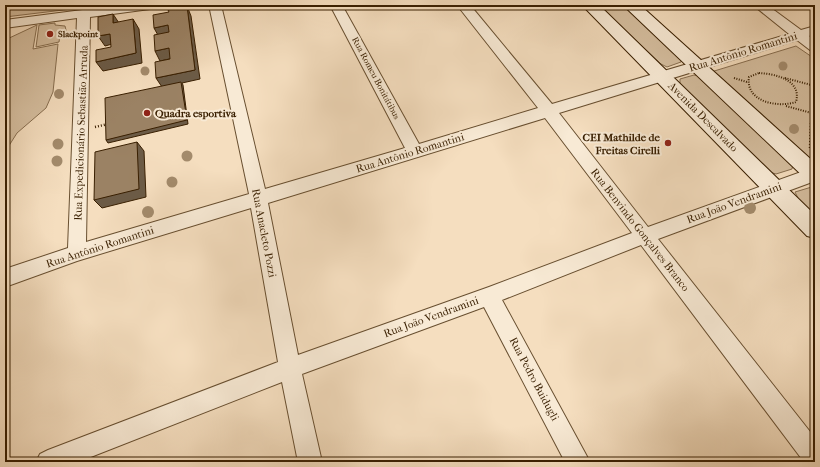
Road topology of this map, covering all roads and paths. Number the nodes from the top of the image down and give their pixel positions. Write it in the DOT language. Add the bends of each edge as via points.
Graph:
graph roads {
  1 [pos="150,5"];
  2 [pos="215,5"];
  3 [pos="336,5"];
  4 [pos="464,5"];
  5 [pos="590,5"];
  6 [pos="631,5"];
  7 [pos="759,5"];
  8 [pos="87,10"];
  9 [pos="5,24"];
  10 [pos="815,30"];
  11 [pos="799,35"];
  12 [pos="815,47"];
  13 [pos="698,66"];
  14 [pos="663,77"];
  15 [pos="782,78"];
  16 [pos="815,86"];
  17 [pos="784,106"];
  18 [pos="548,110"];
  19 [pos="811,113"];
  20 [pos="815,114"];
  21 [pos="108,124"];
  22 [pos="90,128"];
  23 [pos="415,152"];
  24 [pos="810,155"];
  25 [pos="815,174"];
  26 [pos="774,188"];
  27 [pos="258,198"];
  28 [pos="815,229"];
  29 [pos="644,236"];
  30 [pos="77,253"];
  31 [pos="5,278"];
  32 [pos="490,296"];
  33 [pos="290,368"];
  34 [pos="815,457"];
  35 [pos="48,462"];
  36 [pos="310,462"];
  37 [pos="578,462"];
  1 -- 8 [label="street"];
  2 -- 27 [label="street, Rua Anacleto Pozzi"];
  3 -- 23 [label="street, Rua Romeu Bonitátibus"];
  4 -- 18 [label="street, Rua Benvindo Gonçalves Branco"];
  5 -- 14 [label="street, Avenida Descalvado"];
  6 -- 13 [label="street"];
  7 -- 11 [label="street"];
  8 -- 9 [label="street"];
  8 -- 30 [label="street, Rua Expedicionário Sebastião Arruda"];
  10 -- 11 [label="street, Rua Antônio Romantini"];
  11 -- 12 [label="street"];
  11 -- 13 [label="street, Rua Antônio Romantini"];
  13 -- 14 [label="street, Rua Antônio Romantini"];
  13 -- 25 [label="street"];
  14 -- 18 [label="street, Rua Antônio Romantini"];
  14 -- 26 [label="street, Avenida Descalvado"];
  15 -- 16 [label="path"];
  15 -- 17 [label="path" via="798,92 796,102"];
  15 -- 17 [label="path" via="759,73 749,77 747,82 752,93 758,98"];
  17 -- 19 [label="path"];
  18 -- 23 [label="street, Rua Antônio Romantini"];
  18 -- 29 [label="street, Rua Benvindo Gonçalves Branco"];
  19 -- 20 [label="path"];
  19 -- 24 [label="path"];
  21 -- 22 [label="path"];
  23 -- 27 [label="street, Rua Antônio Romantini"];
  25 -- 26 [label="street, Rua João Vendramini"];
  26 -- 28 [label="street, Avenida Descalvado"];
  26 -- 29 [label="street, Rua João Vendramini"];
  27 -- 30 [label="street, Rua Antônio Romantini"];
  27 -- 33 [label="street, Rua Anacleto Pozzi"];
  29 -- 32 [label="street, Rua João Vendramini"];
  29 -- 34 [label="street, Rua Benvindo Gonçalves Branco"];
  30 -- 31 [label="street, Rua Antônio Romantini"];
  32 -- 33 [label="street, Rua João Vendramini"];
  32 -- 37 [label="street, Rua Pedro Buidugli"];
  33 -- 35 [label="street, Rua João Vendramini"];
  33 -- 36 [label="street, Rua Anacleto Pozzi"];
}
